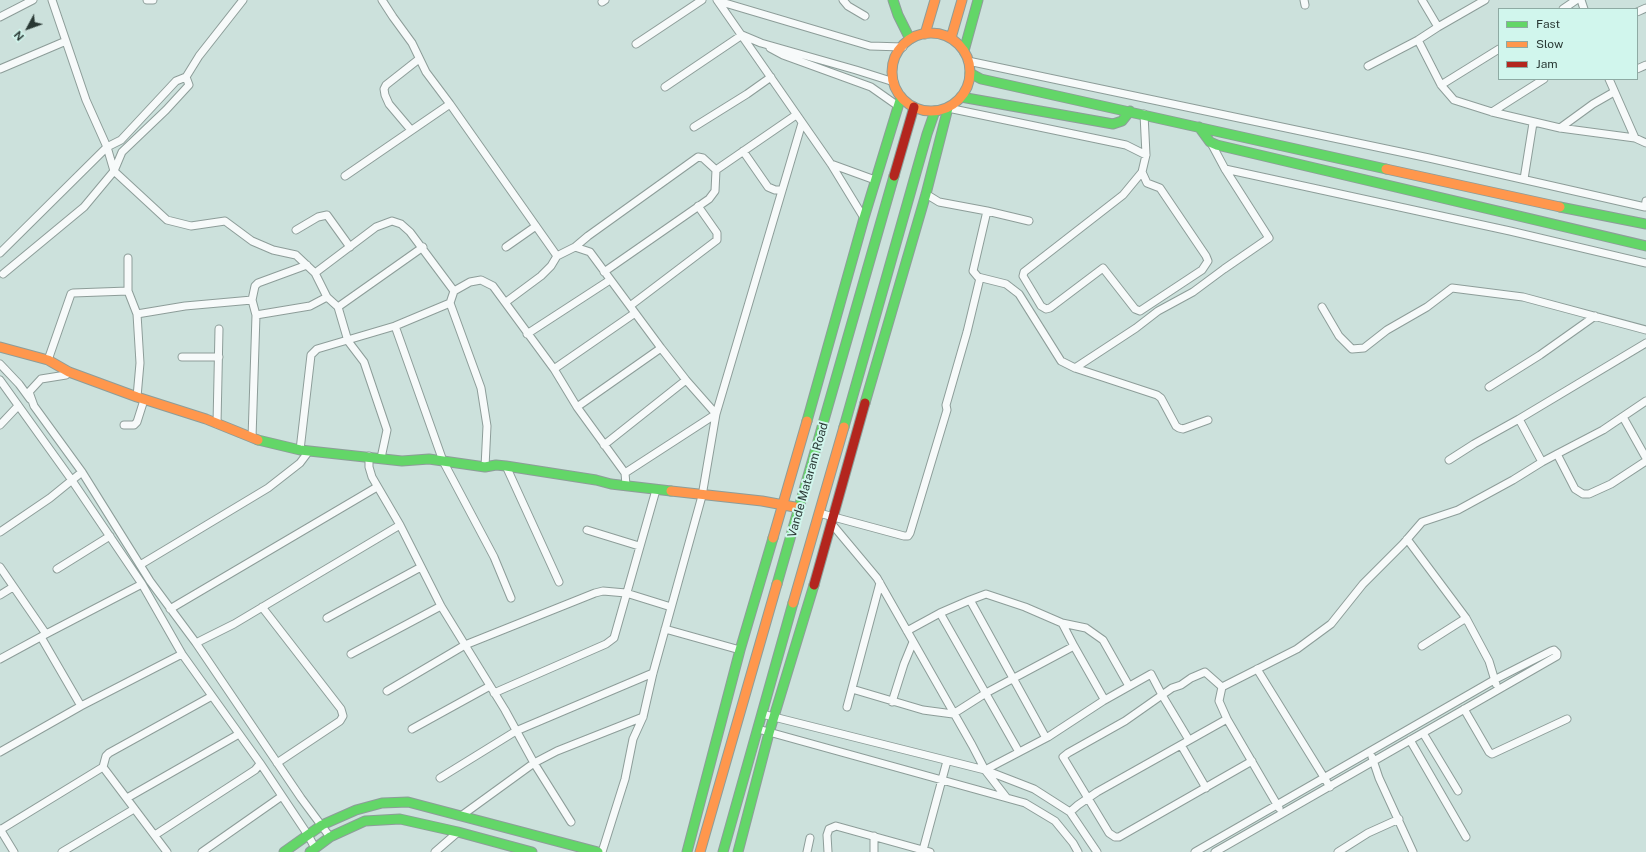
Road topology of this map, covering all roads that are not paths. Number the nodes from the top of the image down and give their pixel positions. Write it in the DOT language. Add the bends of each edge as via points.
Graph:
graph roads {
  1 [pos="33,0"];
  2 [pos="52,0"];
  3 [pos="147,0"];
  4 [pos="152,0"];
  5 [pos="243,0"];
  6 [pos="382,0"];
  7 [pos="702,0"];
  8 [pos="718,0"];
  9 [pos="844,0"];
  10 [pos="893,0"];
  11 [pos="962,0"];
  12 [pos="978,0"];
  13 [pos="1422,0"];
  14 [pos="1485,0"];
  15 [pos="1576,0"];
  16 [pos="934,1"];
  17 [pos="1564,8"];
  18 [pos="865,16"];
  19 [pos="0,17"];
  20 [pos="1438,27"];
  21 [pos="925,34"];
  22 [pos="742,35"];
  23 [pos="951,38"];
  24 [pos="910,39"];
  25 [pos="1418,40"];
  26 [pos="66,41"];
  27 [pos="761,43"];
  28 [pos="636,44"];
  29 [pos="902,47"];
  30 [pos="964,51"];
  31 [pos="1498,51"];
  32 [pos="419,59"];
  33 [pos="968,61"];
  34 [pos="1368,66"];
  35 [pos="0,69"];
  36 [pos="970,73"];
  37 [pos="186,77"];
  38 [pos="771,77"];
  39 [pos="1542,80"];
  40 [pos="1610,80"];
  41 [pos="894,82"];
  42 [pos="1441,85"];
  43 [pos="665,87"];
  44 [pos="1614,92"];
  45 [pos="901,97"];
  46 [pos="961,97"];
  47 [pos="450,104"];
  48 [pos="898,106"];
  49 [pos="914,107"];
  50 [pos="948,108"];
  51 [pos="935,111"];
  52 [pos="1130,111"];
  53 [pos="1492,112"];
  54 [pos="796,114"];
  55 [pos="1144,114"];
  56 [pos="802,123"];
  57 [pos="1533,123"];
  58 [pos="694,127"];
  59 [pos="1199,127"];
  60 [pos="1560,128"];
  61 [pos="1209,129"];
  62 [pos="411,130"];
  63 [pos="1635,138"];
  64 [pos="1210,142"];
  65 [pos="1646,143"];
  66 [pos="107,147"];
  67 [pos="743,151"];
  68 [pos="1146,155"];
  69 [pos="831,164"];
  70 [pos="1225,169"];
  71 [pos="716,170"];
  72 [pos="114,171"];
  73 [pos="1142,172"];
  74 [pos="345,176"];
  75 [pos="875,180"];
  76 [pos="1524,180"];
  77 [pos="782,190"];
  78 [pos="926,194"];
  79 [pos="1646,205"];
  80 [pos="698,206"];
  81 [pos="987,211"];
  82 [pos="864,218"];
  83 [pos="1029,222"];
  84 [pos="1646,224"];
  85 [pos="536,226"];
  86 [pos="296,230"];
  87 [pos="423,246"];
  88 [pos="1646,246"];
  89 [pos="350,247"];
  90 [pos="506,247"];
  91 [pos="575,247"];
  92 [pos="2,249"];
  93 [pos="557,256"];
  94 [pos="128,258"];
  95 [pos="1646,263"];
  96 [pos="308,265"];
  97 [pos="604,272"];
  98 [pos="315,273"];
  99 [pos="3,274"];
  100 [pos="980,278"];
  101 [pos="610,280"];
  102 [pos="128,291"];
  103 [pos="454,291"];
  104 [pos="327,297"];
  105 [pos="252,300"];
  106 [pos="506,302"];
  107 [pos="450,303"];
  108 [pos="630,306"];
  109 [pos="338,307"];
  110 [pos="1322,307"];
  111 [pos="635,313"];
  112 [pos="137,314"];
  113 [pos="256,315"];
  114 [pos="1596,316"];
  115 [pos="395,326"];
  116 [pos="220,329"];
  117 [pos="1646,330"];
  118 [pos="528,334"];
  119 [pos="348,341"];
  120 [pos="1646,343"];
  121 [pos="0,347"];
  122 [pos="661,348"];
  123 [pos="182,357"];
  124 [pos="219,357"];
  125 [pos="48,360"];
  126 [pos="0,364"];
  127 [pos="1074,368"];
  128 [pos="554,369"];
  129 [pos="69,372"];
  130 [pos="0,380"];
  131 [pos="686,380"];
  132 [pos="1489,387"];
  133 [pos="141,398"];
  134 [pos="1646,401"];
  135 [pos="18,406"];
  136 [pos="34,406"];
  137 [pos="577,407"];
  138 [pos="716,414"];
  139 [pos="1623,417"];
  140 [pos="1519,419"];
  141 [pos="1208,420"];
  142 [pos="217,424"];
  143 [pos="0,425"];
  144 [pos="124,425"];
  145 [pos="252,438"];
  146 [pos="604,445"];
  147 [pos="305,450"];
  148 [pos="1557,454"];
  149 [pos="369,456"];
  150 [pos="381,458"];
  151 [pos="1449,460"];
  152 [pos="1646,460"];
  153 [pos="443,461"];
  154 [pos="1542,462"];
  155 [pos="506,466"];
  156 [pos="484,467"];
  157 [pos="82,472"];
  158 [pos="625,473"];
  159 [pos="71,480"];
  160 [pos="626,485"];
  161 [pos="377,487"];
  162 [pos="656,490"];
  163 [pos="702,496"];
  164 [pos="784,504"];
  165 [pos="800,508"];
  166 [pos="819,513"];
  167 [pos="832,520"];
  168 [pos="400,525"];
  169 [pos="587,530"];
  170 [pos="0,532"];
  171 [pos="110,536"];
  172 [pos="1407,539"];
  173 [pos="639,546"];
  174 [pos="140,565"];
  175 [pos="421,566"];
  176 [pos="0,567"];
  177 [pos="57,569"];
  178 [pos="559,582"];
  179 [pos="880,583"];
  180 [pos="142,584"];
  181 [pos="13,587"];
  182 [pos="626,593"];
  183 [pos="0,595"];
  184 [pos="511,598"];
  185 [pos="970,600"];
  186 [pos="440,606"];
  187 [pos="262,607"];
  188 [pos="671,607"];
  189 [pos="170,609"];
  190 [pos="940,613"];
  191 [pos="327,618"];
  192 [pos="1466,618"];
  193 [pos="1062,623"];
  194 [pos="665,630"];
  195 [pos="907,631"];
  196 [pos="44,636"];
  197 [pos="913,642"];
  198 [pos="196,643"];
  199 [pos="465,645"];
  200 [pos="1074,646"];
  201 [pos="1422,646"];
  202 [pos="740,650"];
  203 [pos="182,654"];
  204 [pos="351,654"];
  205 [pos="0,659"];
  206 [pos="1257,669"];
  207 [pos="653,673"];
  208 [pos="1014,678"];
  209 [pos="1494,680"];
  210 [pos="490,686"];
  211 [pos="1129,686"];
  212 [pos="1222,687"];
  213 [pos="852,689"];
  214 [pos="1499,689"];
  215 [pos="387,691"];
  216 [pos="494,693"];
  217 [pos="986,694"];
  218 [pos="1162,695"];
  219 [pos="212,696"];
  220 [pos="1104,700"];
  221 [pos="892,702"];
  222 [pos="80,706"];
  223 [pos="847,707"];
  224 [pos="1464,709"];
  225 [pos="762,714"];
  226 [pos="953,714"];
  227 [pos="643,717"];
  228 [pos="774,717"];
  229 [pos="1227,719"];
  230 [pos="1567,719"];
  231 [pos="758,729"];
  232 [pos="412,730"];
  233 [pos="516,731"];
  234 [pos="769,733"];
  235 [pos="1423,733"];
  236 [pos="239,734"];
  237 [pos="1046,738"];
  238 [pos="1189,740"];
  239 [pos="1410,740"];
  240 [pos="1181,745"];
  241 [pos="0,752"];
  242 [pos="1019,752"];
  243 [pos="1369,752"];
  244 [pos="947,761"];
  245 [pos="1252,761"];
  246 [pos="1374,761"];
  247 [pos="277,763"];
  248 [pos="534,763"];
  249 [pos="260,764"];
  250 [pos="103,767"];
  251 [pos="984,770"];
  252 [pos="440,778"];
  253 [pos="1323,778"];
  254 [pos="942,780"];
  255 [pos="1206,788"];
  256 [pos="1330,788"];
  257 [pos="1458,791"];
  258 [pos="282,796"];
  259 [pos="1089,797"];
  260 [pos="127,798"];
  261 [pos="1007,798"];
  262 [pos="1277,805"];
  263 [pos="134,809"];
  264 [pos="1070,812"];
  265 [pos="1281,814"];
  266 [pos="461,816"];
  267 [pos="1399,819"];
  268 [pos="571,822"];
  269 [pos="322,825"];
  270 [pos="0,830"];
  271 [pos="458,832"];
  272 [pos="155,835"];
  273 [pos="308,835"];
  274 [pos="874,836"];
  275 [pos="330,837"];
  276 [pos="1466,837"];
  277 [pos="810,838"];
  278 [pos="166,850"];
  279 [pos="312,850"];
  280 [pos="927,851"];
  281 [pos="14,852"];
  282 [pos="62,852"];
  283 [pos="157,852"];
  284 [pos="202,852"];
  285 [pos="284,852"];
  286 [pos="435,852"];
  287 [pos="532,852"];
  288 [pos="598,852"];
  289 [pos="602,852"];
  290 [pos="687,852"];
  291 [pos="700,852"];
  292 [pos="723,852"];
  293 [pos="738,852"];
  294 [pos="807,852"];
  295 [pos="828,852"];
  296 [pos="874,852"];
  297 [pos="1078,852"];
  298 [pos="1097,852"];
  299 [pos="1196,852"];
  300 [pos="1215,852"];
  301 [pos="1338,852"];
  302 [pos="1413,852"];
  1 -- 19 [label="street"];
  2 -- 26 [label="street"];
  3 -- 4 [label="street"];
  5 -- 37 [label="street" via="199,56"];
  6 -- 32 [label="street" via="412,43"];
  7 -- 28 [label="street"];
  8 -- 22 [label="street"];
  8 -- 29 [label="street" via="870,46"];
  9 -- 18 [label="street" via="848,6"];
  10 -- 24 [label="street"];
  11 -- 23 [label="street"];
  12 -- 30 [label="street"];
  13 -- 20 [label="street"];
  14 -- 20 [label="street"];
  15 -- 17 [label="street"];
  16 -- 21 [label="street"];
  20 -- 25 [label="street"];
  21 -- 23 [label="street"];
  21 -- 24 [label="street"];
  22 -- 27 [label="street"];
  22 -- 38 [label="street"];
  22 -- 43 [label="street"];
  23 -- 30 [label="street"];
  24 -- 29 [label="street"];
  25 -- 34 [label="street"];
  25 -- 42 [label="street"];
  26 -- 35 [label="street"];
  26 -- 66 [label="street" via="86,100"];
  27 -- 41 [label="street"];
  27 -- 48 [label="street" via="783,55 871,86"];
  29 -- 41 [label="street" via="893,66"];
  30 -- 33 [label="street"];
  31 -- 42 [label="street"];
  32 -- 47 [label="street"];
  32 -- 62 [label="street" via="384,89 389,104"];
  33 -- 36 [label="street"];
  33 -- 76 [label="street"];
  36 -- 46 [label="street" via="966,90"];
  36 -- 52 [label="street" via="981,79"];
  37 -- 66 [label="street" via="176,80 121,140"];
  37 -- 72 [label="street" via="189,85 122,152"];
  38 -- 54 [label="street"];
  38 -- 58 [label="street"];
  39 -- 53 [label="street"];
  40 -- 44 [label="street"];
  41 -- 45 [label="street"];
  42 -- 53 [label="street" via="1454,100"];
  44 -- 60 [label="street"];
  44 -- 63 [label="street"];
  45 -- 48 [label="street"];
  45 -- 49 [label="street"];
  46 -- 50 [label="street"];
  46 -- 52 [label="street" via="1113,124 1122,121"];
  47 -- 62 [label="street"];
  47 -- 85 [label="street"];
  48 -- 75 [label="street"];
  49 -- 51 [label="street" via="924,111"];
  49 -- 165 [label="street, Vande Mataram Road"];
  50 -- 51 [label="street"];
  50 -- 68 [label="street" via="1126,144"];
  50 -- 78 [label="street"];
  51 -- 166 [label="street, Vande Mataram Road"];
  52 -- 55 [label="street"];
  53 -- 57 [label="street"];
  54 -- 56 [label="street"];
  54 -- 67 [label="street"];
  55 -- 59 [label="street"];
  55 -- 68 [label="street"];
  56 -- 69 [label="street"];
  56 -- 77 [label="street"];
  57 -- 60 [label="street"];
  57 -- 76 [label="street"];
  59 -- 61 [label="street"];
  59 -- 64 [label="street"];
  60 -- 63 [label="street"];
  61 -- 64 [label="street"];
  61 -- 84 [label="street" via="1491,193"];
  62 -- 74 [label="street"];
  63 -- 65 [label="street"];
  64 -- 70 [label="street"];
  64 -- 88 [label="street"];
  66 -- 72 [label="street"];
  66 -- 92 [label="street"];
  67 -- 71 [label="street"];
  67 -- 77 [label="street" via="768,187"];
  68 -- 73 [label="street"];
  69 -- 75 [label="street"];
  69 -- 82 [label="street"];
  70 -- 95 [label="street"];
  70 -- 127 [label="street" via="1269,238 1193,292 1158,311"];
  71 -- 80 [label="street" via="716,191"];
  71 -- 91 [label="street" via="703,158 698,157"];
  72 -- 96 [label="street" via="167,220 191,226 225,221 252,241 273,250 296,254"];
  72 -- 99 [label="street" via="84,207"];
  73 -- 73 [label="street" via="1147,183 1160,188 1206,256 1208,261 1202,270 1140,311 1135,309 1103,268 1050,308 1041,306 1023,276 1024,272 1123,195"];
  75 -- 82 [label="street"];
  76 -- 79 [label="street"];
  77 -- 138 [label="street"];
  78 -- 81 [label="street" via="939,202"];
  78 -- 167 [label="street"];
  80 -- 97 [label="street"];
  80 -- 108 [label="street" via="717,233 717,240"];
  81 -- 83 [label="street"];
  81 -- 100 [label="street" via="973,271"];
  82 -- 164 [label="street"];
  85 -- 90 [label="street"];
  85 -- 93 [label="street"];
  86 -- 89 [label="street" via="318,217 327,215"];
  87 -- 89 [label="street" via="401,224 392,221 376,227"];
  87 -- 103 [label="street"];
  87 -- 109 [label="street"];
  89 -- 98 [label="street"];
  91 -- 93 [label="street"];
  91 -- 97 [label="street" via="590,252"];
  93 -- 106 [label="street" via="541,276"];
  94 -- 102 [label="street"];
  96 -- 98 [label="street"];
  96 -- 105 [label="street" via="258,283"];
  97 -- 101 [label="street"];
  98 -- 104 [label="street"];
  100 -- 127 [label="street" via="1006,284 1019,294 1061,361"];
  100 -- 167 [label="street" via="968,332 946,405 947,410 910,533 904,536"];
  101 -- 108 [label="street"];
  101 -- 118 [label="street"];
  102 -- 112 [label="street"];
  102 -- 125 [label="street" via="71,294"];
  103 -- 106 [label="street" via="470,282 481,280 493,286"];
  103 -- 107 [label="street"];
  104 -- 109 [label="street"];
  104 -- 113 [label="street" via="310,306"];
  105 -- 112 [label="street" via="185,306"];
  105 -- 113 [label="street"];
  106 -- 118 [label="street"];
  107 -- 115 [label="street"];
  107 -- 156 [label="street" via="481,388 487,426"];
  108 -- 111 [label="street"];
  109 -- 119 [label="street"];
  110 -- 114 [label="street" via="1340,336 1352,348 1364,348 1452,288 1523,297"];
  111 -- 122 [label="street"];
  111 -- 128 [label="street"];
  112 -- 133 [label="street"];
  113 -- 145 [label="street"];
  114 -- 117 [label="street"];
  114 -- 132 [label="street"];
  115 -- 119 [label="street"];
  115 -- 153 [label="street"];
  116 -- 124 [label="street"];
  118 -- 128 [label="street"];
  119 -- 147 [label="street" via="317,349 311,355"];
  119 -- 150 [label="street" via="364,362 388,430"];
  120 -- 140 [label="street"];
  121 -- 125 [label="street"];
  122 -- 131 [label="street"];
  122 -- 137 [label="street"];
  123 -- 124 [label="street"];
  124 -- 142 [label="street"];
  125 -- 129 [label="street"];
  126 -- 136 [label="street" via="19,384"];
  127 -- 141 [label="street" via="1157,395 1179,428"];
  128 -- 137 [label="street"];
  129 -- 133 [label="street"];
  129 -- 136 [label="street" via="66,375 41,379 29,392"];
  130 -- 135 [label="street"];
  131 -- 138 [label="street"];
  131 -- 146 [label="street"];
  133 -- 142 [label="street"];
  133 -- 144 [label="street" via="137,422 134,425"];
  134 -- 139 [label="street"];
  135 -- 143 [label="street"];
  135 -- 159 [label="street"];
  136 -- 157 [label="street"];
  137 -- 146 [label="street"];
  138 -- 158 [label="street"];
  138 -- 163 [label="street"];
  139 -- 148 [label="street"];
  139 -- 152 [label="street"];
  140 -- 151 [label="street"];
  140 -- 154 [label="street"];
  142 -- 145 [label="street"];
  145 -- 147 [label="street"];
  146 -- 158 [label="street"];
  147 -- 149 [label="street"];
  147 -- 174 [label="street" via="300,463 268,488"];
  148 -- 152 [label="street" via="1575,489 1583,494 1589,494 1611,484"];
  148 -- 154 [label="street"];
  149 -- 150 [label="street"];
  149 -- 161 [label="street" via="369,467"];
  150 -- 153 [label="street"];
  153 -- 156 [label="street"];
  153 -- 184 [label="street" via="494,557"];
  154 -- 172 [label="street" via="1458,510 1422,522"];
  155 -- 156 [label="street"];
  155 -- 160 [label="street"];
  155 -- 178 [label="street"];
  157 -- 159 [label="street"];
  157 -- 174 [label="street"];
  158 -- 160 [label="street"];
  159 -- 170 [label="street" via="50,498"];
  159 -- 171 [label="street"];
  160 -- 162 [label="street"];
  161 -- 168 [label="street"];
  161 -- 189 [label="street"];
  162 -- 163 [label="street"];
  162 -- 173 [label="street"];
  163 -- 164 [label="street"];
  163 -- 188 [label="street"];
  164 -- 165 [label="street"];
  164 -- 202 [label="street"];
  165 -- 291 [label="street, Vande Mataram Road"];
  166 -- 167 [label="street"];
  166 -- 225 [label="street, Vande Mataram Road"];
  167 -- 179 [label="street"];
  167 -- 228 [label="street"];
  168 -- 175 [label="street"];
  168 -- 187 [label="street"];
  169 -- 173 [label="street"];
  171 -- 177 [label="street"];
  171 -- 180 [label="street"];
  172 -- 192 [label="street"];
  172 -- 206 [label="street" via="1363,584 1332,624 1297,649"];
  173 -- 182 [label="street"];
  174 -- 189 [label="street"];
  175 -- 186 [label="street"];
  175 -- 191 [label="street"];
  176 -- 181 [label="street"];
  179 -- 195 [label="street"];
  179 -- 213 [label="street"];
  180 -- 196 [label="street"];
  180 -- 203 [label="street"];
  181 -- 183 [label="street"];
  181 -- 196 [label="street"];
  182 -- 188 [label="street"];
  182 -- 199 [label="street" via="595,593"];
  182 -- 216 [label="street" via="614,638 606,644"];
  185 -- 190 [label="street"];
  185 -- 193 [label="street" via="986,594 1025,606"];
  185 -- 208 [label="street"];
  186 -- 199 [label="street"];
  186 -- 204 [label="street"];
  187 -- 198 [label="street"];
  187 -- 247 [label="street" via="344,716"];
  188 -- 194 [label="street"];
  189 -- 198 [label="street"];
  190 -- 195 [label="street"];
  190 -- 217 [label="street"];
  192 -- 201 [label="street"];
  192 -- 209 [label="street" via="1489,661"];
  193 -- 200 [label="street"];
  193 -- 211 [label="street" via="1086,628 1104,640"];
  194 -- 202 [label="street"];
  194 -- 207 [label="street"];
  195 -- 197 [label="street"];
  196 -- 205 [label="street"];
  196 -- 222 [label="street"];
  197 -- 221 [label="street"];
  197 -- 226 [label="street"];
  198 -- 247 [label="street"];
  199 -- 210 [label="street"];
  199 -- 215 [label="street"];
  200 -- 208 [label="street"];
  200 -- 220 [label="street"];
  202 -- 290 [label="street"];
  203 -- 219 [label="street"];
  203 -- 222 [label="street"];
  206 -- 212 [label="street"];
  206 -- 253 [label="street"];
  207 -- 227 [label="street"];
  207 -- 233 [label="street"];
  208 -- 217 [label="street"];
  208 -- 237 [label="street"];
  209 -- 214 [label="street"];
  209 -- 214 [label="street" via="1551,651 1557,653 1557,656"];
  209 -- 243 [label="street"];
  210 -- 216 [label="street"];
  210 -- 232 [label="street"];
  211 -- 218 [label="street" via="1151,674"];
  211 -- 220 [label="street"];
  212 -- 218 [label="street" via="1205,672"];
  212 -- 229 [label="street" via="1219,701"];
  213 -- 221 [label="street"];
  213 -- 223 [label="street"];
  214 -- 224 [label="street"];
  216 -- 233 [label="street"];
  217 -- 226 [label="street"];
  217 -- 242 [label="street"];
  218 -- 238 [label="street"];
  218 -- 259 [label="street" via="1125,722 1063,758"];
  219 -- 236 [label="street"];
  219 -- 250 [label="street" via="109,753"];
  220 -- 237 [label="street"];
  221 -- 226 [label="street"];
  222 -- 241 [label="street"];
  224 -- 230 [label="street" via="1492,754"];
  224 -- 235 [label="street"];
  225 -- 228 [label="street"];
  225 -- 231 [label="street, Vande Mataram Road"];
  226 -- 251 [label="street"];
  227 -- 248 [label="street" via="557,751"];
  227 -- 289 [label="street" via="632,739 625,779"];
  228 -- 234 [label="street"];
  228 -- 244 [label="street"];
  229 -- 238 [label="street"];
  229 -- 245 [label="street"];
  231 -- 234 [label="street"];
  231 -- 292 [label="street, Vande Mataram Road"];
  233 -- 248 [label="street"];
  233 -- 252 [label="street"];
  234 -- 254 [label="street"];
  234 -- 293 [label="street"];
  235 -- 239 [label="street"];
  235 -- 257 [label="street"];
  236 -- 249 [label="street"];
  236 -- 260 [label="street"];
  237 -- 242 [label="street"];
  238 -- 240 [label="street"];
  239 -- 246 [label="street"];
  239 -- 276 [label="street"];
  240 -- 255 [label="street"];
  240 -- 259 [label="street"];
  242 -- 251 [label="street"];
  243 -- 246 [label="street"];
  243 -- 253 [label="street"];
  244 -- 251 [label="street"];
  244 -- 254 [label="street"];
  245 -- 255 [label="street"];
  245 -- 262 [label="street"];
  246 -- 256 [label="street"];
  246 -- 267 [label="street" via="1379,778"];
  247 -- 269 [label="street"];
  248 -- 266 [label="street"];
  248 -- 268 [label="street"];
  249 -- 258 [label="street"];
  249 -- 272 [label="street" via="255,770"];
  250 -- 260 [label="street"];
  250 -- 270 [label="street"];
  251 -- 261 [label="street"];
  251 -- 264 [label="street" via="1034,789"];
  253 -- 256 [label="street"];
  253 -- 262 [label="street"];
  254 -- 261 [label="street"];
  254 -- 280 [label="street"];
  255 -- 259 [label="street" via="1119,837 1110,833"];
  256 -- 265 [label="street"];
  258 -- 273 [label="street"];
  258 -- 284 [label="street"];
  259 -- 264 [label="street"];
  260 -- 263 [label="street"];
  261 -- 297 [label="street" via="1026,803 1055,821"];
  262 -- 265 [label="street"];
  262 -- 299 [label="street"];
  263 -- 272 [label="street"];
  263 -- 282 [label="street"];
  264 -- 298 [label="street"];
  265 -- 300 [label="street"];
  266 -- 269 [label="street" via="408,802 382,803 356,810"];
  266 -- 288 [label="street"];
  267 -- 301 [label="street" via="1368,833"];
  267 -- 302 [label="street"];
  269 -- 273 [label="street"];
  269 -- 275 [label="street"];
  270 -- 281 [label="street"];
  271 -- 275 [label="street" via="411,821 389,819 365,821"];
  271 -- 286 [label="street"];
  271 -- 287 [label="street"];
  272 -- 278 [label="street"];
  273 -- 279 [label="street"];
  273 -- 285 [label="street"];
  274 -- 280 [label="street"];
  274 -- 295 [label="street" via="836,826 829,829 827,835"];
  274 -- 296 [label="street"];
  275 -- 279 [label="street"];
  277 -- 294 [label="street"];
  278 -- 283 [label="street"];
}
